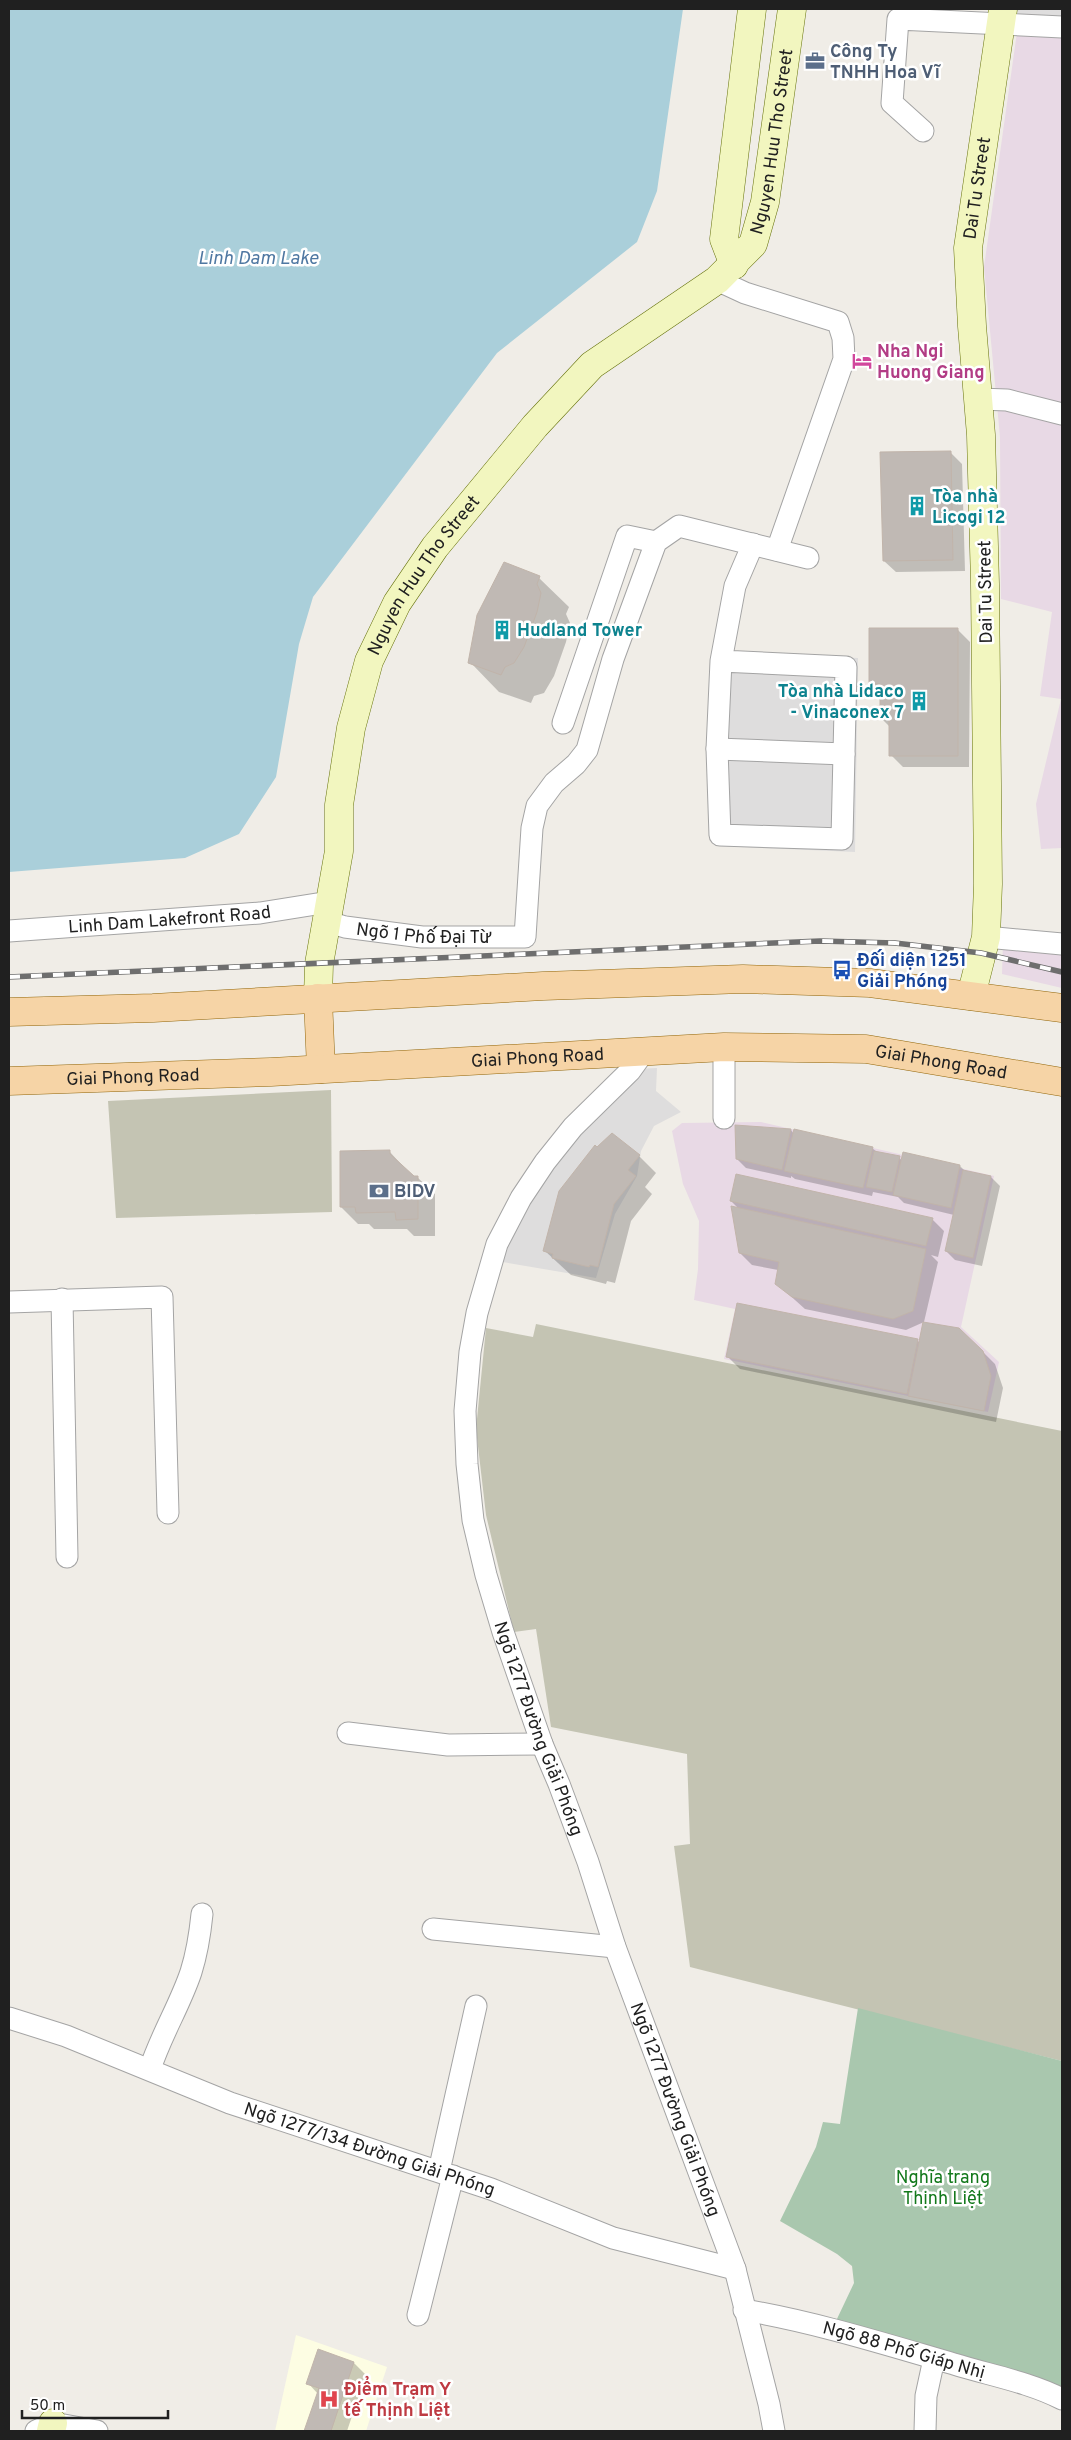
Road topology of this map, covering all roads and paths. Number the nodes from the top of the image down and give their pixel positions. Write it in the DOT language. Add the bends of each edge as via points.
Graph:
graph roads {
  1 [pos="752,9"];
  2 [pos="792,9"];
  3 [pos="1002,16"];
  4 [pos="1062,27"];
  5 [pos="924,131"];
  6 [pos="726,273"];
  7 [pos="978,399"];
  8 [pos="1062,414"];
  9 [pos="656,542"];
  10 [pos="753,544"];
  11 [pos="776,550"];
  12 [pos="808,558"];
  13 [pos="721,661"];
  14 [pos="563,723"];
  15 [pos="717,749"];
  16 [pos="844,754"];
  17 [pos="328,909"];
  18 [pos="9,931"];
  19 [pos="986,937"];
  20 [pos="1062,944"];
  21 [pos="971,996"];
  22 [pos="318,998"];
  23 [pos="1062,1008"];
  24 [pos="9,1012"];
  25 [pos="724,1047"];
  26 [pos="643,1053"];
  27 [pos="321,1069"];
  28 [pos="9,1081"];
  29 [pos="1062,1082"];
  30 [pos="724,1118"];
  31 [pos="62,1299"];
  32 [pos="9,1302"];
  33 [pos="168,1513"];
  34 [pos="67,1557"];
  35 [pos="348,1733"];
  36 [pos="542,1744"];
  37 [pos="202,1914"];
  38 [pos="433,1929"];
  39 [pos="615,1947"];
  40 [pos="476,2006"];
  41 [pos="9,2018"];
  42 [pos="150,2069"];
  43 [pos="446,2173"];
  44 [pos="735,2269"];
  45 [pos="744,2310"];
  46 [pos="418,2316"];
  47 [pos="934,2359"];
  48 [pos="1062,2399"];
  49 [pos="47,2428"];
  50 [pos="97,2431"];
  51 [pos="774,2431"];
  52 [pos="926,2431"];
  1 -- 6 [label="main road, Nguyen Huu Tho Street" via="724,239"];
  2 -- 6 [label="main road, Nguyen Huu Tho Street" via="765,202 753,244"];
  3 -- 4 [label="street"];
  3 -- 5 [label="street" via="898,19 892,103"];
  3 -- 7 [label="main road, Dai Tu Street" via="968,248"];
  6 -- 11 [label="street" via="745,293 838,322 843,338 844,359"];
  6 -- 17 [label="main road, Nguyen Huu Tho Street" via="592,365 535,426 435,547 397,603 368,661 351,728 339,805 338,851"];
  7 -- 8 [label="street" via="1007,400"];
  7 -- 19 [label="main road, Dai Tu Street" via="985,584"];
  9 -- 10 [label="street" via="679,526"];
  9 -- 14 [label="street" via="627,536"];
  9 -- 17 [label="street, Ngõ 1 Phố Đại Từ" via="613,660 587,750 554,783 537,806 532,828 525,938 422,937 345,927 335,924"];
  10 -- 11 [label="street"];
  10 -- 13 [label="street" via="734,586"];
  11 -- 12 [label="street"];
  13 -- 15 [label="street"];
  13 -- 16 [label="street" via="846,667"];
  15 -- 16 [label="street"];
  15 -- 16 [label="street" via="720,835 842,839"];
  17 -- 18 [label="street, Linh Dam Lakefront Road"];
  17 -- 22 [label="main road, Nguyen Huu Tho Street" via="319,964"];
  19 -- 20 [label="street"];
  19 -- 21 [label="main road, Dai Tu Street"];
  21 -- 22 [label="main road" via="870,983 743,979"];
  21 -- 23 [label="main road"];
  22 -- 24 [label="main road" via="153,1008"];
  22 -- 27 [label="main road"];
  25 -- 26 [label="main road, Giai Phong Road"];
  25 -- 29 [label="main road, Giai Phong Road" via="866,1049"];
  25 -- 30 [label="street"];
  26 -- 27 [label="main road, Giai Phong Road"];
  26 -- 36 [label="street, Ngõ 1277 Đường Giải Phóng" via="630,1071 574,1127 521,1198 497,1244 477,1313 470,1352 464,1411 473,1520 495,1604"];
  27 -- 28 [label="main road, Giai Phong Road"];
  31 -- 32 [label="street"];
  31 -- 33 [label="street" via="162,1297"];
  31 -- 34 [label="street"];
  35 -- 36 [label="street" via="448,1745"];
  36 -- 39 [label="street, Ngõ 1277 Đường Giải Phóng" via="588,1862"];
  37 -- 42 [label="street" via="192,1970 158,2043"];
  38 -- 39 [label="street"];
  39 -- 44 [label="street, Ngõ 1277 Đường Giải Phóng"];
  40 -- 43 [label="street"];
  41 -- 42 [label="street, Ngõ 1277/134 Đường Giải Phóng"];
  42 -- 43 [label="street, Ngõ 1277/134 Đường Giải Phóng" via="230,2103"];
  43 -- 44 [label="street, Ngõ 1277/134 Đường Giải Phóng" via="613,2238"];
  43 -- 46 [label="street"];
  44 -- 45 [label="street, Ngõ 1277 Đường Giải Phóng"];
  45 -- 47 [label="street, Ngõ 88 Phố Giáp Nhị" via="806,2323"];
  45 -- 51 [label="street, Ngõ 1277 Đường Giải Phóng"];
  47 -- 48 [label="street, Ngõ 88 Phố Giáp Nhị" via="1016,2382"];
  47 -- 52 [label="street" via="926,2396"];
  49 -- 50 [label="street"];
}
